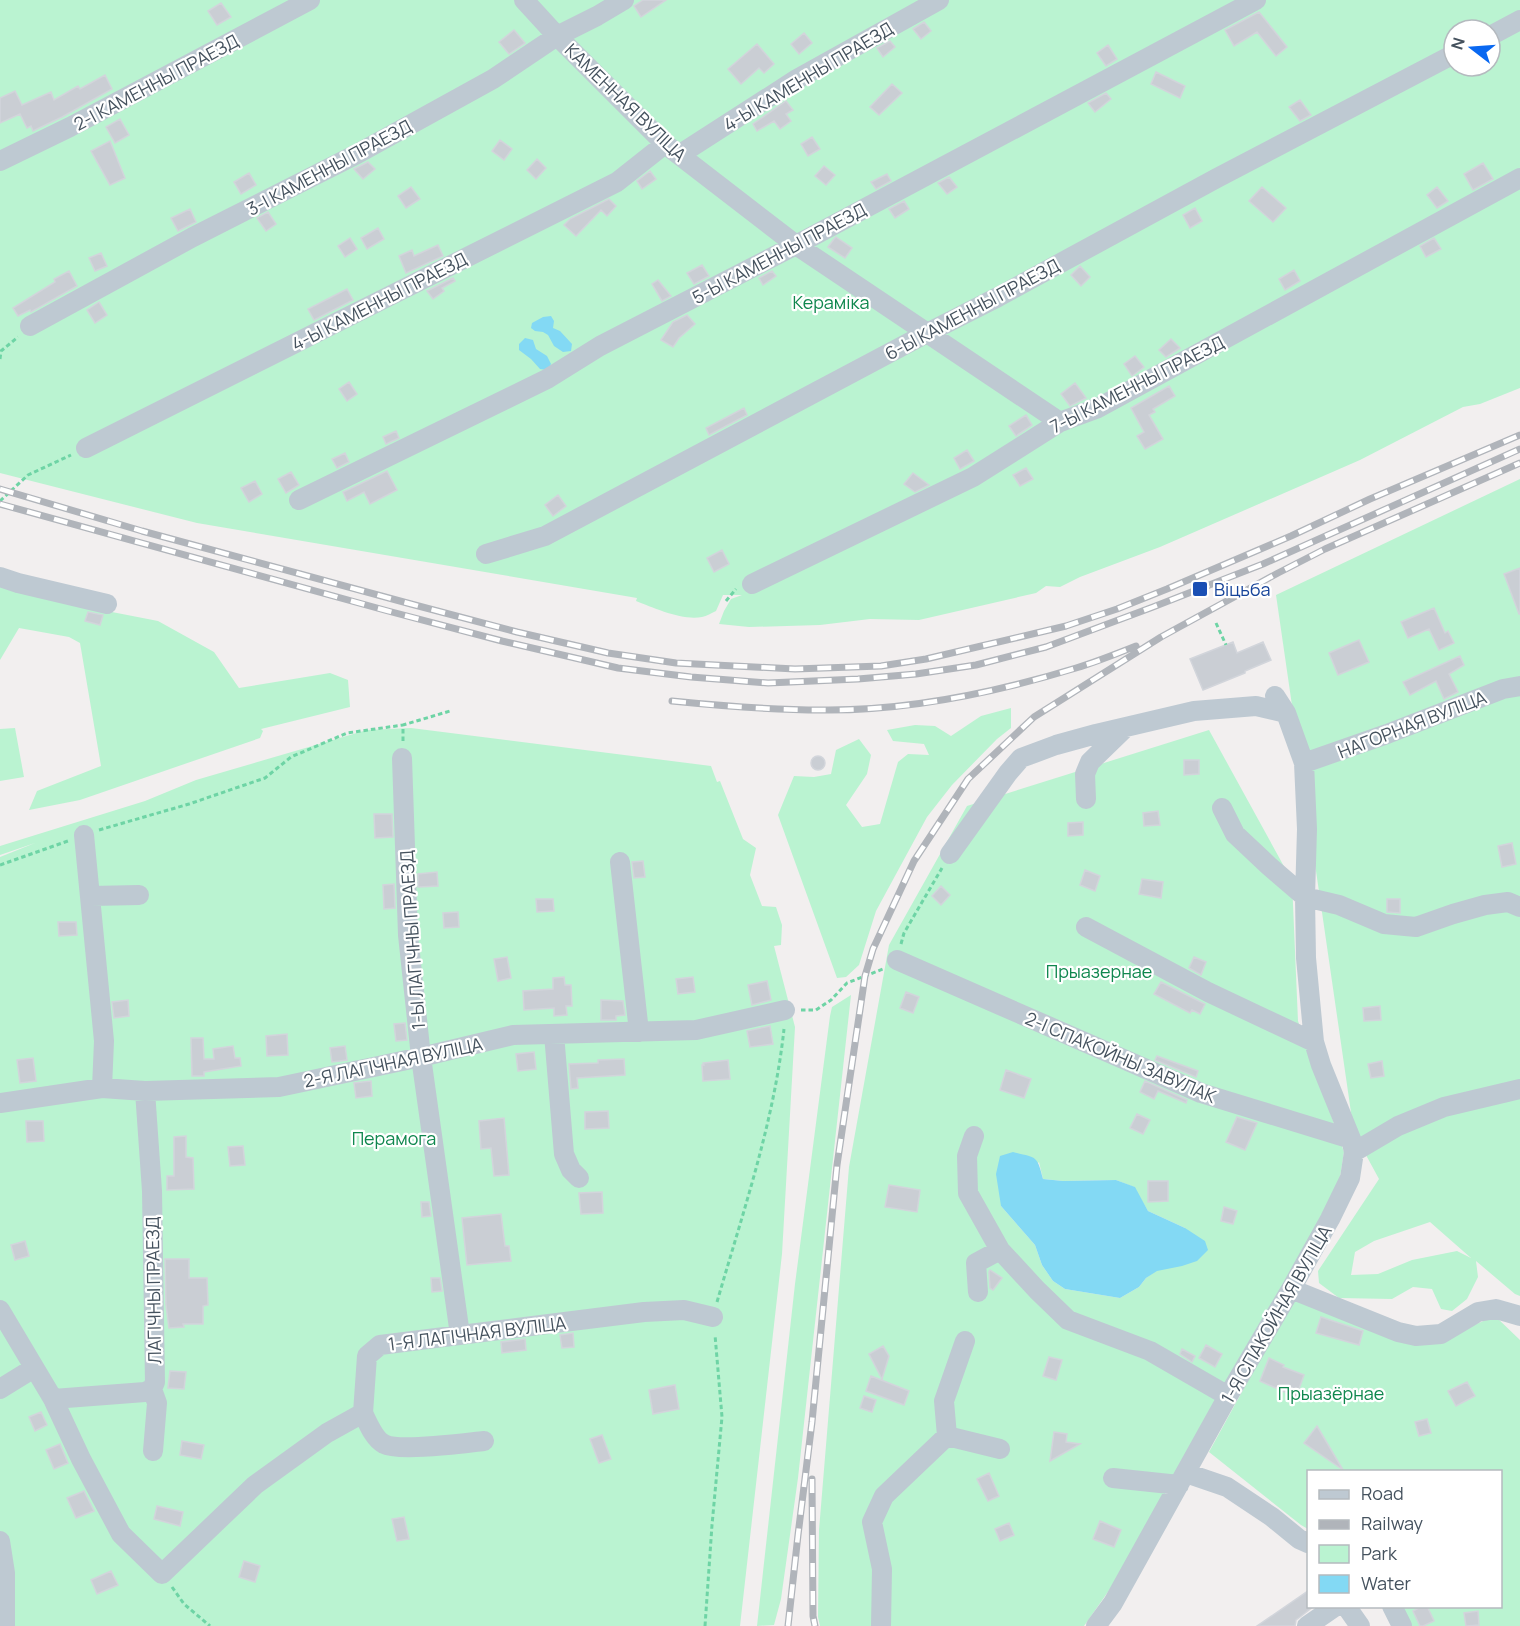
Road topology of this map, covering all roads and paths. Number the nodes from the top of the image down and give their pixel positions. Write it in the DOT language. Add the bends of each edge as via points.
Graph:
graph roads {
  1 [pos="310,0"];
  2 [pos="524,0"];
  3 [pos="624,0"];
  4 [pos="939,0"];
  5 [pos="1256,0"];
  6 [pos="1520,20"];
  7 [pos="1502,30"];
  8 [pos="557,36"];
  9 [pos="1442,60"];
  10 [pos="672,150"];
  11 [pos="0,161"];
  12 [pos="1520,178"];
  13 [pos="796,245"];
  14 [pos="30,326"];
  15 [pos="927,333"];
  16 [pos="0,358"];
  17 [pos="1060,422"];
  18 [pos="86,448"];
  19 [pos="299,500"];
  20 [pos="0,501"];
  21 [pos="486,554"];
  22 [pos="0,577"];
  23 [pos="752,585"];
  24 [pos="107,604"];
  25 [pos="1216,623"];
  26 [pos="1226,645"];
  27 [pos="1520,686"];
  28 [pos="1275,696"];
  29 [pos="450,711"];
  30 [pos="1287,713"];
  31 [pos="404,725"];
  32 [pos="1128,726"];
  33 [pos="402,758"];
  34 [pos="1304,763"];
  35 [pos="1086,799"];
  36 [pos="1222,808"];
  37 [pos="84,835"];
  38 [pos="950,854"];
  39 [pos="620,862"];
  40 [pos="0,865"];
  41 [pos="139,895"];
  42 [pos="91,896"];
  43 [pos="1305,897"];
  44 [pos="1520,907"];
  45 [pos="1086,927"];
  46 [pos="897,960"];
  47 [pos="785,1010"];
  48 [pos="639,1032"];
  49 [pos="554,1034"];
  50 [pos="1314,1042"];
  51 [pos="421,1057"];
  52 [pos="102,1088"];
  53 [pos="1519,1088"];
  54 [pos="145,1091"];
  55 [pos="0,1103"];
  56 [pos="974,1136"];
  57 [pos="1353,1145"];
  58 [pos="579,1178"];
  59 [pos="1000,1250"];
  60 [pos="1291,1289"];
  61 [pos="978,1292"];
  62 [pos="0,1310"];
  63 [pos="1520,1316"];
  64 [pos="713,1317"];
  65 [pos="460,1335"];
  66 [pos="965,1341"];
  67 [pos="34,1368"];
  68 [pos="0,1389"];
  69 [pos="152,1389"];
  70 [pos="1228,1396"];
  71 [pos="53,1399"];
  72 [pos="363,1413"];
  73 [pos="947,1436"];
  74 [pos="484,1441"];
  75 [pos="1000,1449"];
  76 [pos="153,1451"];
  77 [pos="1113,1478"];
  78 [pos="1182,1479"];
  79 [pos="0,1541"];
  80 [pos="1307,1543"];
  81 [pos="162,1574"];
  82 [pos="1333,1608"];
  83 [pos="1347,1608"];
  84 [pos="1393,1608"];
  85 [pos="5,1626"];
  86 [pos="210,1626"];
  87 [pos="705,1626"];
  88 [pos="882,1626"];
  89 [pos="1096,1626"];
  90 [pos="1307,1626"];
  91 [pos="1360,1626"];
  92 [pos="1402,1626"];
  1 -- 11 [label="street, 2-І КАМЕННЫ ПРАЕЗД"];
  2 -- 8 [label="street, КАМЕННАЯ ВУЛІЦА"];
  3 -- 8 [label="street, 3-І КАМЕННЫ ПРАЕЗД"];
  4 -- 10 [label="street, 4-Ы КАМЕННЫ ПРАЕЗД"];
  5 -- 13 [label="street, 5-Ы КАМЕННЫ ПРАЕЗД"];
  6 -- 7 [label="street"];
  8 -- 10 [label="street, КАМЕННАЯ ВУЛІЦА"];
  8 -- 14 [label="street, 3-І КАМЕННЫ ПРАЕЗД" via="483,85"];
  9 -- 15 [label="street, 6-Ы КАМЕННЫ ПРАЕЗД"];
  10 -- 13 [label="street, КАМЕННАЯ ВУЛІЦА"];
  10 -- 18 [label="street, 4-Ы КАМЕННЫ ПРАЕЗД" via="616,182"];
  12 -- 17 [label="street, 7-Ы КАМЕННЫ ПРАЕЗД" via="1098,408"];
  13 -- 15 [label="street, КАМЕННАЯ ВУЛІЦА"];
  13 -- 19 [label="street, 5-Ы КАМЕННЫ ПРАЕЗД" via="600,346 547,379"];
  14 -- 16 [label="path" via="1,351"];
  15 -- 17 [label="street, КАМЕННАЯ ВУЛІЦА"];
  15 -- 21 [label="street, 6-Ы КАМЕННЫ ПРАЕЗД" via="544,536"];
  17 -- 23 [label="street, 7-Ы КАМЕННЫ ПРАЕЗД" via="973,477"];
  18 -- 20 [label="path" via="28,475"];
  22 -- 24 [label="street"];
  25 -- 26 [label="path"];
  27 -- 34 [label="street, НАГОРНАЯ ВУЛІЦА"];
  28 -- 30 [label="street"];
  29 -- 31 [label="path"];
  30 -- 32 [label="street" via="1256,706 1194,711"];
  30 -- 34 [label="street"];
  31 -- 33 [label="path"];
  31 -- 37 [label="path" via="347,733 291,757 265,778"];
  32 -- 35 [label="street" via="1090,762 1085,774"];
  32 -- 38 [label="street" via="1021,758"];
  33 -- 51 [label="street, 1-Ы ЛАГІЧНЫ ПРАЕЗД" via="408,935"];
  34 -- 43 [label="street"];
  36 -- 43 [label="street" via="1235,834"];
  37 -- 40 [label="path"];
  37 -- 42 [label="street"];
  38 -- 46 [label="path" via="904,933"];
  39 -- 48 [label="street"];
  41 -- 42 [label="street"];
  42 -- 52 [label="street" via="104,1041"];
  43 -- 44 [label="street" via="1339,905 1384,924 1416,927 1485,905 1508,902"];
  43 -- 50 [label="street"];
  45 -- 50 [label="street" via="1208,992"];
  46 -- 47 [label="path" via="847,983 816,1010"];
  46 -- 57 [label="street, 2-І СПАКОЙНЫ ЗАВУЛАК" via="1201,1093"];
  47 -- 48 [label="street, 2-Я ЛАГІЧНАЯ ВУЛІЦА" via="696,1030"];
  47 -- 64 [label="path" via="780,1058 762,1143"];
  48 -- 49 [label="street, 2-Я ЛАГІЧНАЯ ВУЛІЦА"];
  49 -- 51 [label="street, 2-Я ЛАГІЧНАЯ ВУЛІЦА" via="513,1035"];
  49 -- 58 [label="street" via="564,1154"];
  50 -- 57 [label="street"];
  51 -- 54 [label="street, 2-Я ЛАГІЧНАЯ ВУЛІЦА" via="279,1087"];
  51 -- 65 [label="street, 1-Ы ЛАГІЧНЫ ПРАЕЗД"];
  52 -- 54 [label="street, 2-Я ЛАГІЧНАЯ ВУЛІЦА"];
  52 -- 55 [label="street, 2-Я ЛАГІЧНАЯ ВУЛІЦА"];
  53 -- 57 [label="street" via="1444,1107"];
  54 -- 69 [label="street, ЛАГІЧНЫ ПРАЕЗД" via="152,1191"];
  56 -- 59 [label="street" via="967,1156 968,1193"];
  57 -- 60 [label="street, 1-Я СПАКОЙНАЯ ВУЛІЦА" via="1350,1178"];
  59 -- 61 [label="street" via="976,1263"];
  59 -- 70 [label="street" via="1068,1320 1150,1351"];
  60 -- 63 [label="street" via="1416,1336 1441,1334 1478,1312 1496,1309"];
  60 -- 70 [label="street, 1-Я СПАКОЙНАЯ ВУЛІЦА"];
  62 -- 67 [label="street"];
  64 -- 65 [label="street, 1-Я ЛАГІЧНАЯ ВУЛІЦА" via="684,1310 644,1312"];
  64 -- 87 [label="path" via="722,1417"];
  65 -- 72 [label="street, 1-Я ЛАГІЧНАЯ ВУЛІЦА" via="381,1345 367,1356"];
  66 -- 73 [label="street" via="944,1401"];
  67 -- 68 [label="street"];
  67 -- 71 [label="street"];
  69 -- 71 [label="street, ЛАГІЧНЫ ПРАЕЗД"];
  69 -- 76 [label="street" via="157,1402"];
  70 -- 78 [label="street, 1-Я СПАКОЙНАЯ ВУЛІЦА"];
  71 -- 81 [label="street" via="121,1534"];
  72 -- 74 [label="street" via="376,1437 401,1448"];
  72 -- 81 [label="street" via="327,1433 255,1485"];
  73 -- 75 [label="street"];
  73 -- 88 [label="street" via="884,1496 872,1522 882,1569"];
  77 -- 78 [label="street"];
  78 -- 80 [label="street" via="1227,1487"];
  78 -- 89 [label="street, 1-Я СПАКОЙНАЯ ВУЛІЦА" via="1113,1603"];
  79 -- 85 [label="street" via="5,1573"];
  81 -- 86 [label="path" via="184,1604"];
  82 -- 90 [label="street"];
  83 -- 91 [label="street"];
  84 -- 92 [label="street"];
}
